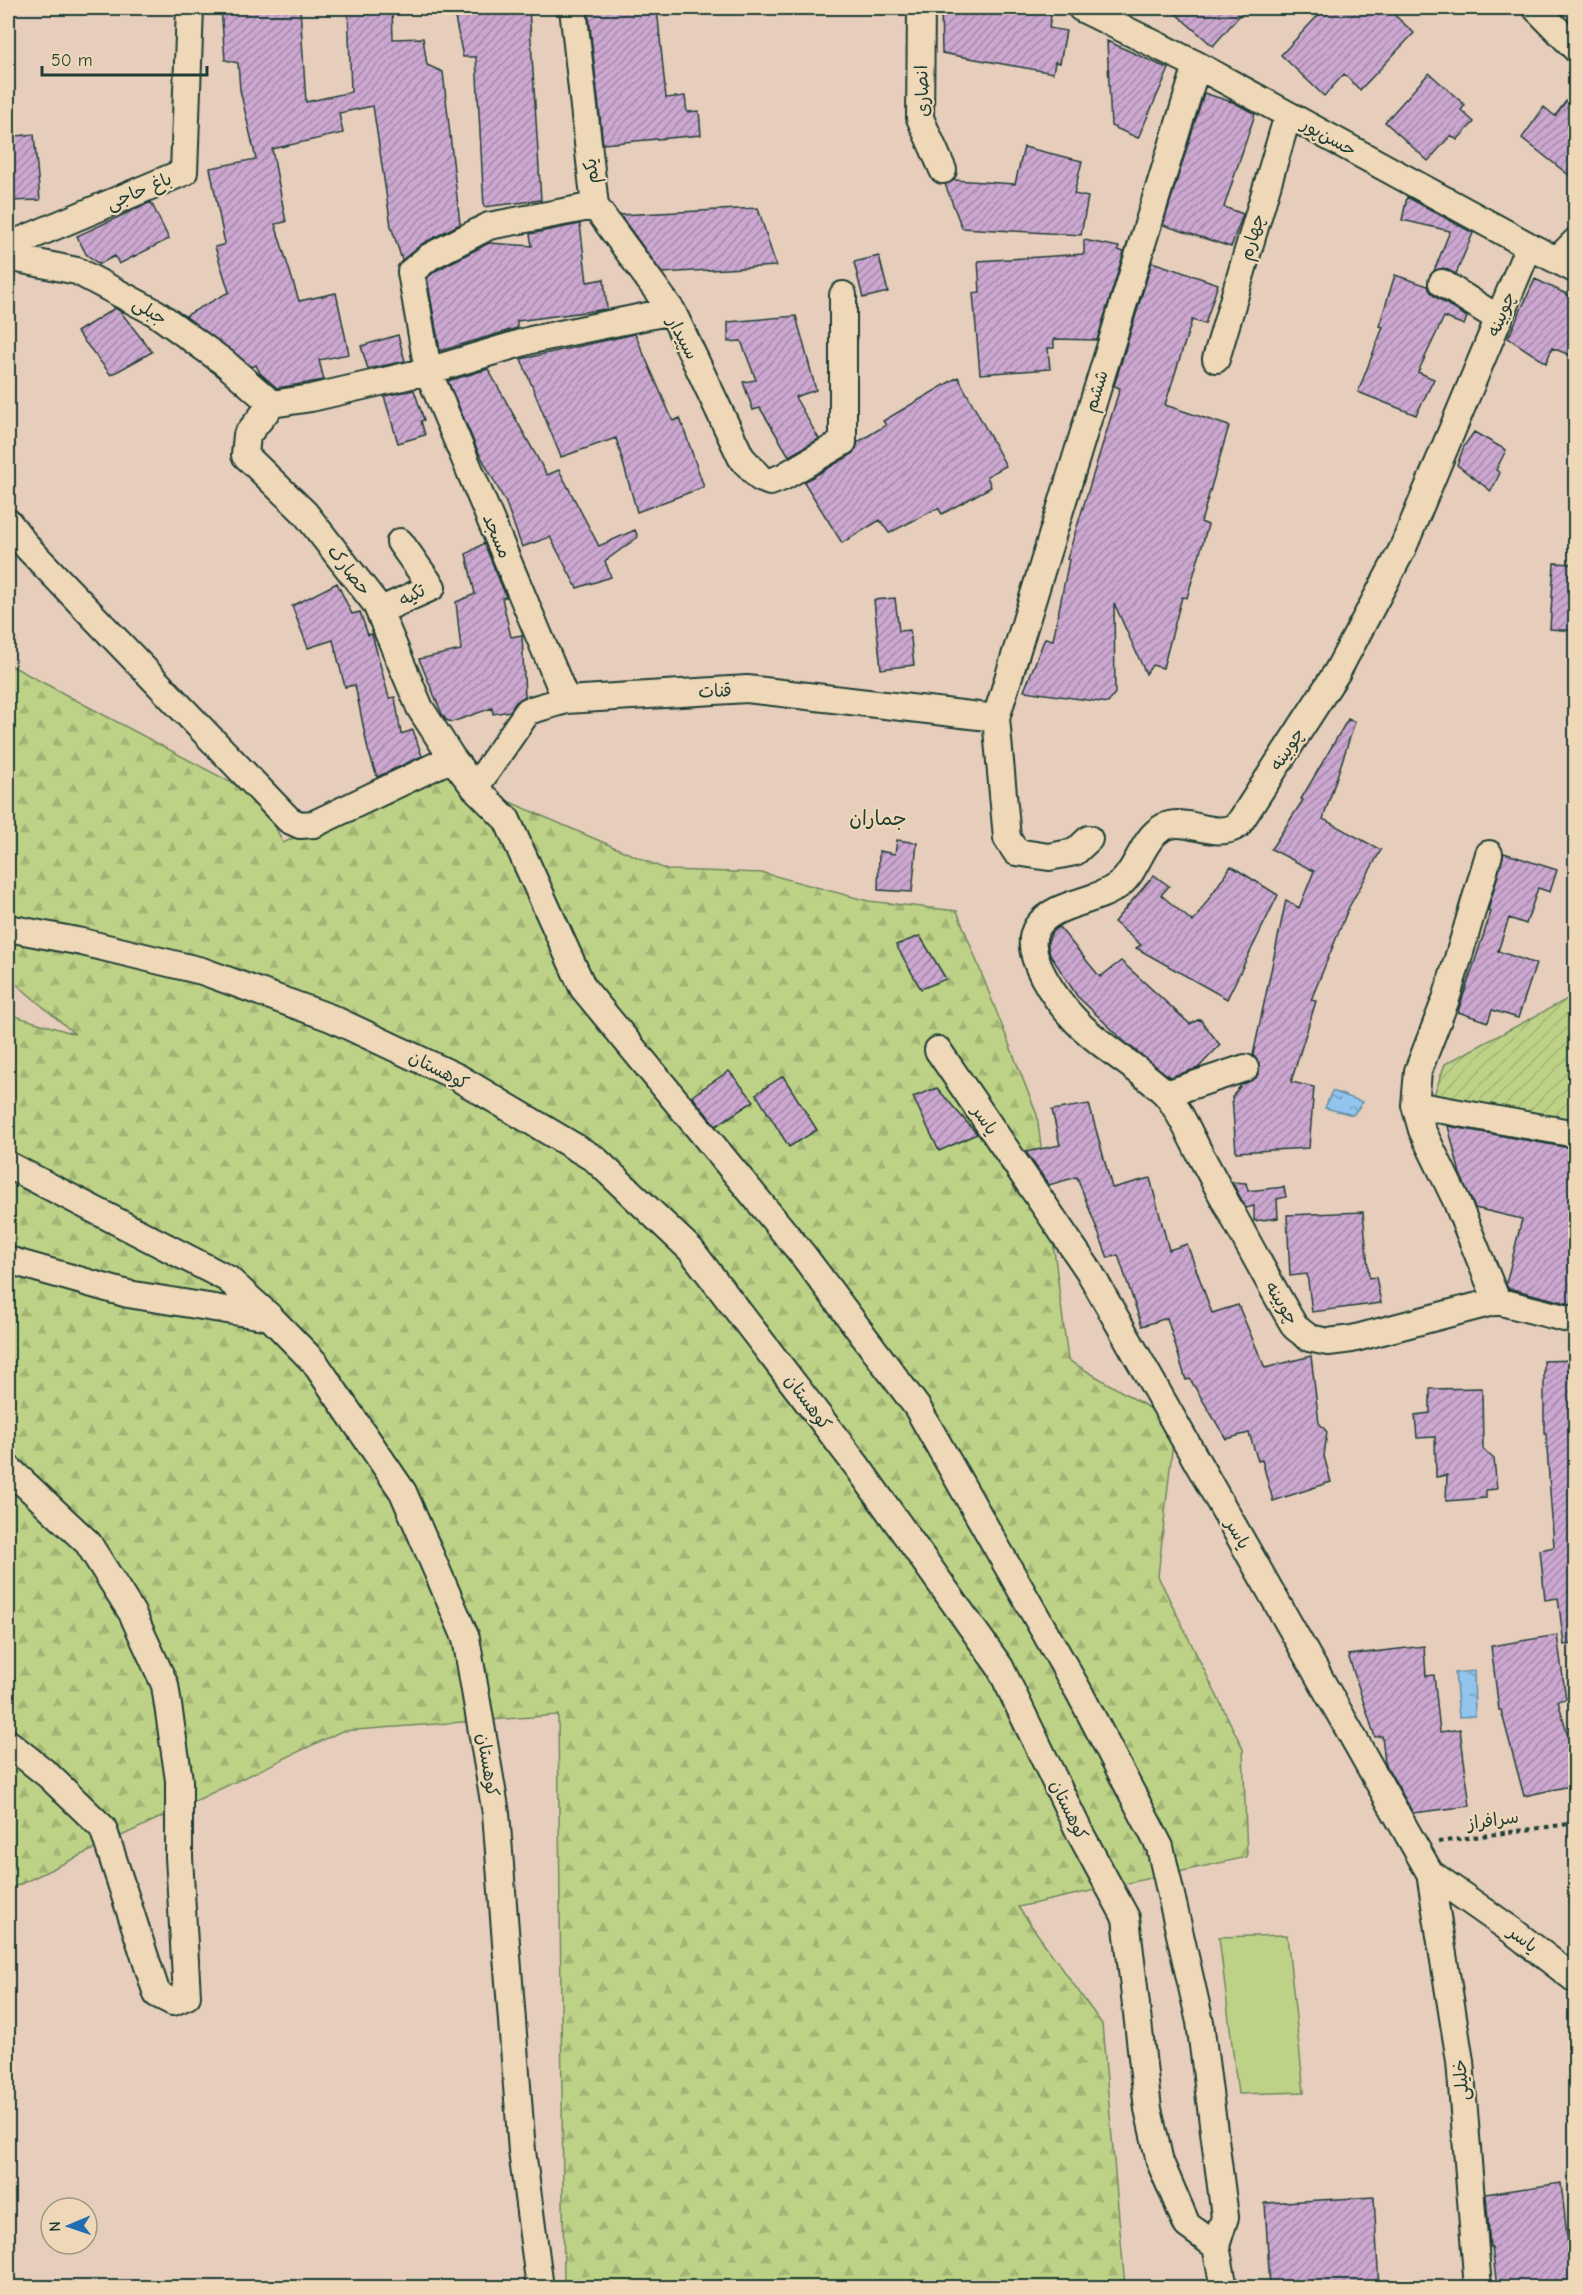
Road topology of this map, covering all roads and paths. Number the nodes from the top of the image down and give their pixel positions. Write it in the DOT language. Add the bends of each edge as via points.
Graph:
graph roads {
  1 [pos="190,8"];
  2 [pos="573,8"];
  3 [pos="921,8"];
  4 [pos="1536,8"];
  5 [pos="1096,10"];
  6 [pos="1575,49"];
  7 [pos="1197,65"];
  8 [pos="1288,115"];
  9 [pos="943,170"];
  10 [pos="595,206"];
  11 [pos="1575,241"];
  12 [pos="8,246"];
  13 [pos="1529,246"];
  14 [pos="8,257"];
  15 [pos="1566,265"];
  16 [pos="1442,283"];
  17 [pos="843,295"];
  18 [pos="672,311"];
  19 [pos="1499,319"];
  20 [pos="1216,358"];
  21 [pos="428,371"];
  22 [pos="272,404"];
  23 [pos="8,522"];
  24 [pos="400,542"];
  25 [pos="379,611"];
  26 [pos="566,700"];
  27 [pos="996,718"];
  28 [pos="452,758"];
  29 [pos="475,788"];
  30 [pos="1089,839"];
  31 [pos="1489,854"];
  32 [pos="8,928"];
  33 [pos="938,1050"];
  34 [pos="1245,1068"];
  35 [pos="1167,1094"];
  36 [pos="1415,1104"];
  37 [pos="1575,1134"];
  38 [pos="8,1165"];
  39 [pos="8,1260"];
  40 [pos="1497,1301"];
  41 [pos="270,1317"];
  42 [pos="1575,1321"];
  43 [pos="8,1468"];
  44 [pos="8,1743"];
  45 [pos="1575,1823"];
  46 [pos="1414,1845"];
  47 [pos="1430,1873"];
  48 [pos="1575,1980"];
  49 [pos="1216,2246"];
  50 [pos="540,2288"];
  51 [pos="1224,2288"];
  52 [pos="1478,2288"];
  1 -- 12 [label="street, باغ حاجی" via="184,172"];
  2 -- 10 [label="street, یکم"];
  3 -- 9 [label="street, انصاری" via="920,118"];
  4 -- 6 [label="street"];
  5 -- 7 [label="street, حسن‌پور"];
  7 -- 8 [label="street, حسن‌پور"];
  7 -- 27 [label="street, ششم"];
  8 -- 13 [label="street, حسن‌پور"];
  8 -- 20 [label="street, چهارم"];
  10 -- 18 [label="street, یکم"];
  10 -- 21 [label="street, مسجد" via="489,226 429,257 411,272"];
  11 -- 15 [label="street"];
  13 -- 15 [label="street, حسن‌پور"];
  13 -- 19 [label="street, چوبینه"];
  14 -- 22 [label="street, جبلی" via="77,271 156,313 225,363"];
  16 -- 19 [label="street"];
  17 -- 18 [label="street, سپیدار" via="843,442 770,482 760,478 741,457"];
  18 -- 21 [label="street, سپیدار" via="531,340"];
  19 -- 35 [label="street, چوبینه" via="1402,550 1337,672 1238,825 1219,832 1178,825 1164,827 1121,883 1096,898 1048,915 1035,929 1033,950 1038,970 1076,1022"];
  21 -- 22 [label="street, سپیدار"];
  21 -- 26 [label="street, مسجد"];
  22 -- 25 [label="street, حصارک" via="248,435 244,455 305,513"];
  23 -- 28 [label="street" via="28,548 289,820 300,825 314,824"];
  24 -- 25 [label="street, تکیه" via="432,587"];
  25 -- 28 [label="street, حصارک" via="420,708"];
  26 -- 27 [label="street, قنات" via="747,689"];
  26 -- 29 [label="street, قنات" via="528,711"];
  27 -- 30 [label="street" via="1007,838 1016,852 1050,857 1075,852"];
  28 -- 29 [label="street, حصارک"];
  29 -- 49 [label="street" via="507,820 583,988 803,1255 916,1407 1079,1692 1160,1847 1200,2022 1225,2217"];
  31 -- 36 [label="street" via="1446,999 1418,1071"];
  32 -- 49 [label="street, کوهستان" via="202,971 331,1018 458,1077 595,1159 692,1250 857,1466 1000,1668 1126,1918 1146,2098 1160,2162 1187,2225"];
  33 -- 46 [label="street, یاسر" via="1089,1271"];
  34 -- 35 [label="street"];
  35 -- 40 [label="street, چوبینه" via="1295,1327 1309,1338 1328,1342 1352,1339"];
  36 -- 37 [label="street"];
  36 -- 40 [label="street" via="1422,1130 1456,1200"];
  38 -- 41 [label="street, کوهستان" via="228,1279"];
  39 -- 41 [label="street" via="128,1294"];
  40 -- 42 [label="street, چوبینه"];
  41 -- 50 [label="street, کوهستان" via="315,1362 403,1492 466,1638 495,1813 522,2151"];
  43 -- 44 [label="street" via="88,1543 132,1612 165,1685 179,1780 187,1996 173,2002 158,1994 104,1828"];
  45 -- 46 [label="path, سرافراز"];
  46 -- 47 [label="street, یاسر"];
  47 -- 48 [label="street, یاسر"];
  47 -- 52 [label="street, خلیلی" via="1460,2061"];
  49 -- 51 [label="street"];
}
